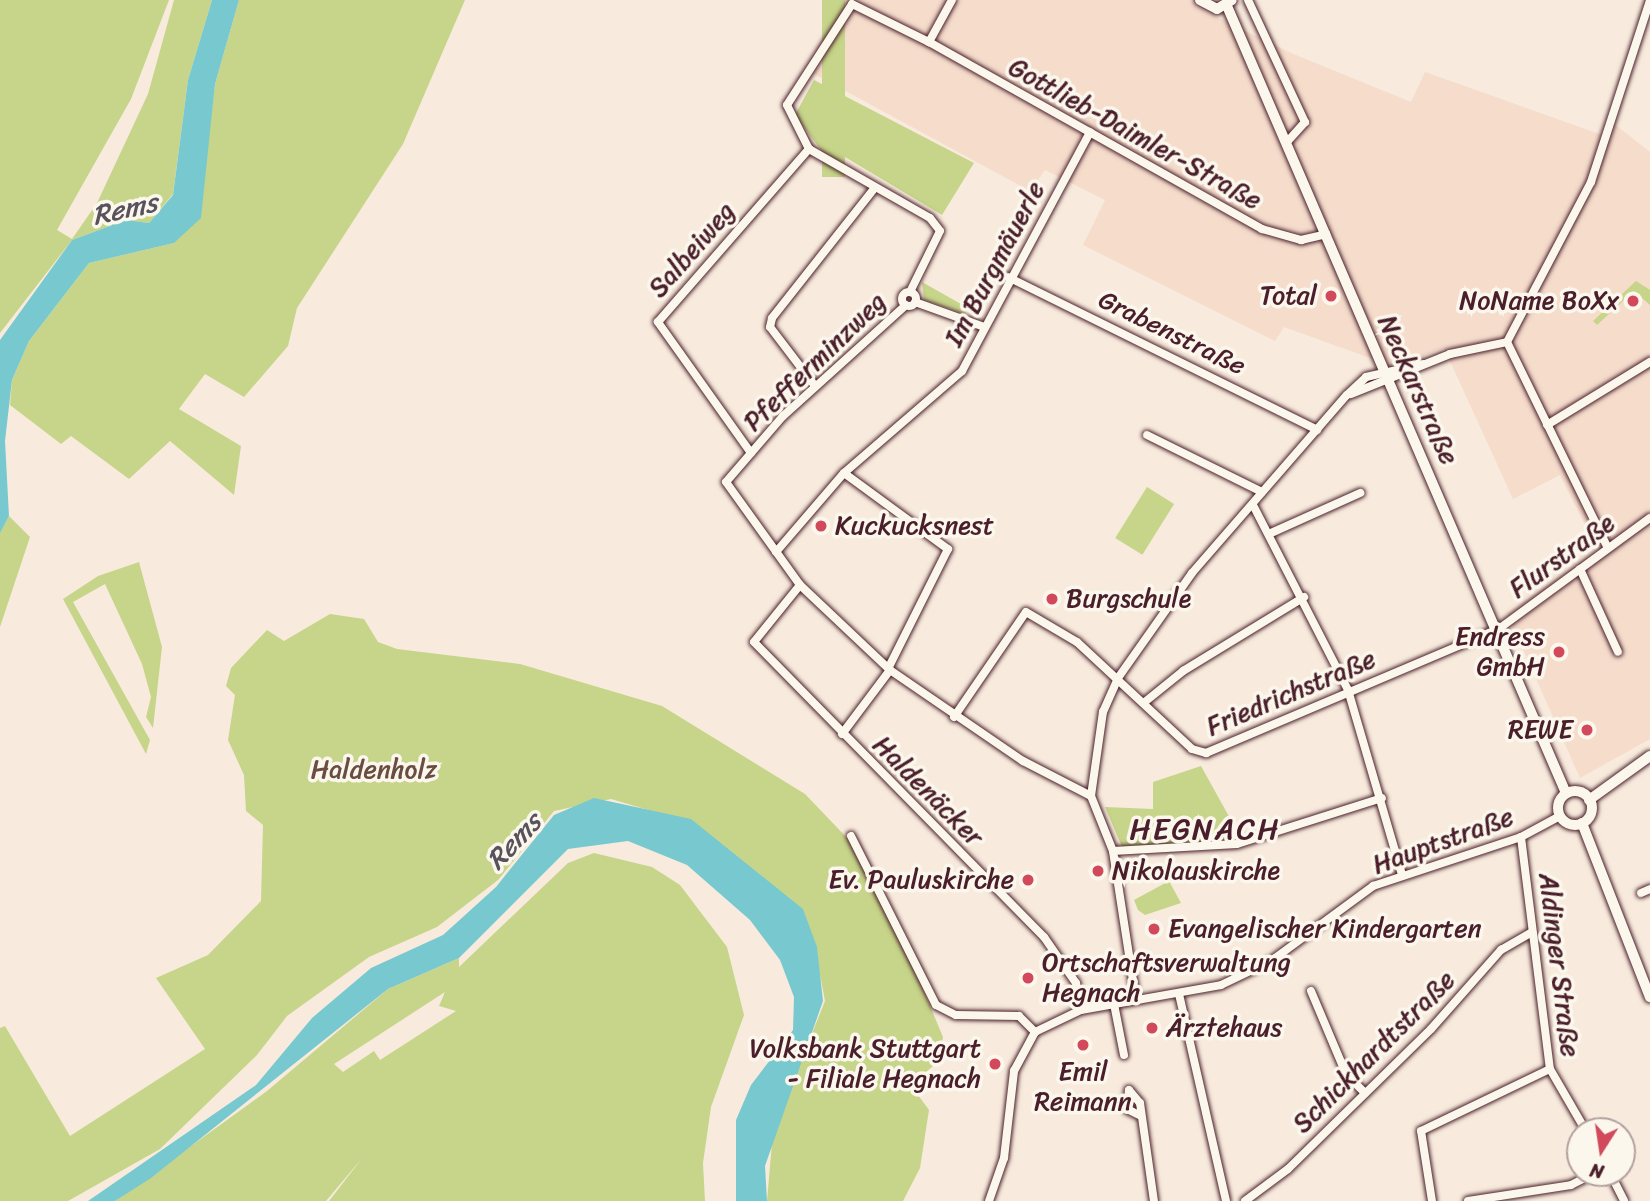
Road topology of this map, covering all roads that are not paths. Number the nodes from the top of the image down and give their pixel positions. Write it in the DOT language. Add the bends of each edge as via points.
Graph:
graph roads {
  1 [pos="952,0"];
  2 [pos="1200,0"];
  3 [pos="1248,0"];
  4 [pos="1650,0"];
  5 [pos="1230,3"];
  6 [pos="929,42"];
  7 [pos="1090,132"];
  8 [pos="1289,140"];
  9 [pos="809,149"];
  10 [pos="873,190"];
  11 [pos="1326,234"];
  12 [pos="1008,276"];
  13 [pos="910,303"];
  14 [pos="984,327"];
  15 [pos="1507,342"];
  16 [pos="1650,362"];
  17 [pos="1423,364"];
  18 [pos="1384,370"];
  19 [pos="1389,382"];
  20 [pos="815,386"];
  21 [pos="1347,396"];
  22 [pos="1547,425"];
  23 [pos="1317,430"];
  24 [pos="1147,435"];
  25 [pos="751,453"];
  26 [pos="844,473"];
  27 [pos="1262,492"];
  28 [pos="1360,493"];
  29 [pos="1253,505"];
  30 [pos="1650,519"];
  31 [pos="1272,533"];
  32 [pos="1608,548"];
  33 [pos="776,552"];
  34 [pos="1580,569"];
  35 [pos="800,585"];
  36 [pos="1304,597"];
  37 [pos="1500,628"];
  38 [pos="1618,652"];
  39 [pos="889,668"];
  40 [pos="1118,678"];
  41 [pos="1348,690"];
  42 [pos="1146,701"];
  43 [pos="954,717"];
  44 [pos="842,734"];
  45 [pos="1650,756"];
  46 [pos="1566,793"];
  47 [pos="1091,796"];
  48 [pos="1382,798"];
  49 [pos="1590,800"];
  50 [pos="1560,816"];
  51 [pos="1582,823"];
  52 [pos="851,836"];
  53 [pos="1521,837"];
  54 [pos="1113,851"];
  55 [pos="1402,875"];
  56 [pos="1532,932"];
  57 [pos="1311,991"];
  58 [pos="1179,994"];
  59 [pos="1650,997"];
  60 [pos="1136,1000"];
  61 [pos="1114,1004"];
  62 [pos="1081,1010"];
  63 [pos="1035,1032"];
  64 [pos="1124,1055"];
  65 [pos="1550,1069"];
  66 [pos="1365,1093"];
  67 [pos="1139,1115"];
  68 [pos="1578,1117"];
  69 [pos="1566,1186"];
  70 [pos="989,1201"];
  71 [pos="1154,1201"];
  72 [pos="1226,1201"];
  73 [pos="1245,1201"];
  74 [pos="1433,1201"];
  75 [pos="1468,1201"];
  1 -- 6 [label="street"];
  2 -- 5 [label="main road" via="1212,9"];
  3 -- 8 [label="street" via="1305,122"];
  4 -- 15 [label="street" via="1591,182"];
  5 -- 8 [label="main road, Neckarstraße"];
  6 -- 7 [label="street, Gottlieb-Daimler-Straße"];
  6 -- 9 [label="street, Gottlieb-Daimler-Straße" via="852,4 787,105"];
  7 -- 11 [label="street, Gottlieb-Daimler-Straße" via="1262,229 1301,240"];
  7 -- 12 [label="street, Im Burgmäuerle"];
  8 -- 11 [label="main road, Neckarstraße"];
  9 -- 10 [label="street, Pfefferminzweg"];
  9 -- 25 [label="street, Salbeiweg" via="658,321"];
  10 -- 13 [label="street, Pfefferminzweg" via="930,218 940,231 910,292 902,297"];
  10 -- 20 [label="street" via="772,318 771,327"];
  11 -- 18 [label="main road, Neckarstraße"];
  12 -- 14 [label="street, Im Burgmäuerle"];
  12 -- 23 [label="street, Grabenstraße"];
  13 -- 14 [label="street, Pfefferminzweg"];
  13 -- 20 [label="street, Pfefferminzweg"];
  14 -- 26 [label="street, Im Burgmäuerle" via="962,371"];
  15 -- 17 [label="street"];
  15 -- 22 [label="street"];
  16 -- 22 [label="street"];
  17 -- 18 [label="street"];
  17 -- 19 [label="street"];
  18 -- 19 [label="main road, Neckarstraße"];
  18 -- 21 [label="street"];
  19 -- 21 [label="street"];
  19 -- 37 [label="main road, Neckarstraße"];
  20 -- 25 [label="street, Pfefferminzweg"];
  21 -- 23 [label="street"];
  22 -- 32 [label="street"];
  23 -- 27 [label="street"];
  24 -- 27 [label="street"];
  25 -- 33 [label="street, Pfefferminzweg" via="726,482"];
  26 -- 33 [label="street, Im Burgmäuerle"];
  26 -- 39 [label="street" via="948,549"];
  27 -- 29 [label="street"];
  28 -- 31 [label="street"];
  29 -- 31 [label="street"];
  29 -- 40 [label="street" via="1192,573"];
  30 -- 32 [label="street, Flurstraße"];
  31 -- 36 [label="street"];
  32 -- 34 [label="street, Flurstraße"];
  33 -- 35 [label="street"];
  34 -- 37 [label="street, Flurstraße"];
  34 -- 38 [label="street"];
  35 -- 39 [label="street"];
  35 -- 44 [label="street, Haldenäcker" via="754,642"];
  36 -- 41 [label="street"];
  36 -- 42 [label="street" via="1183,671"];
  37 -- 41 [label="street, Friedrichstraße"];
  37 -- 46 [label="main road, Neckarstraße"];
  39 -- 43 [label="street"];
  39 -- 44 [label="street"];
  40 -- 42 [label="street, Friedrichstraße"];
  40 -- 43 [label="street, Friedrichstraße" via="1077,642 1026,612"];
  40 -- 47 [label="street" via="1104,712"];
  41 -- 42 [label="street, Friedrichstraße" via="1206,753 1192,749"];
  41 -- 48 [label="street"];
  43 -- 47 [label="street"];
  44 -- 62 [label="street, Haldenäcker" via="1044,937 1076,983"];
  45 -- 49 [label="main road"];
  46 -- 49 [label="main road" via="1579,792"];
  46 -- 50 [label="main road"];
  47 -- 54 [label="street"];
  48 -- 54 [label="street" via="1237,844"];
  48 -- 55 [label="street"];
  49 -- 51 [label="main road" via="1591,813"];
  50 -- 51 [label="main road"];
  50 -- 53 [label="street, Hauptstraße"];
  51 -- 59 [label="main road"];
  52 -- 63 [label="street" via="936,1004 956,1015 1019,1016"];
  53 -- 55 [label="street, Hauptstraße"];
  53 -- 56 [label="street, Aldinger Straße"];
  54 -- 60 [label="street"];
  55 -- 58 [label="street, Hauptstraße" via="1373,886 1254,970"];
  56 -- 65 [label="street, Aldinger Straße"];
  56 -- 66 [label="street, Schickhardtstraße" via="1501,950"];
  57 -- 66 [label="street" via="1346,1074"];
  58 -- 60 [label="street, Hauptstraße"];
  58 -- 72 [label="street"];
  60 -- 61 [label="street, Hauptstraße"];
  61 -- 62 [label="street, Hauptstraße"];
  61 -- 64 [label="street"];
  62 -- 63 [label="street, Hauptstraße"];
  63 -- 70 [label="street" via="1014,1071 1004,1158"];
  65 -- 68 [label="street, Aldinger Straße"];
  65 -- 74 [label="street" via="1421,1131"];
  66 -- 73 [label="street, Schickhardtstraße" via="1288,1169"];
  67 -- 71 [label="street"];
  69 -- 75 [label="street"];
}
